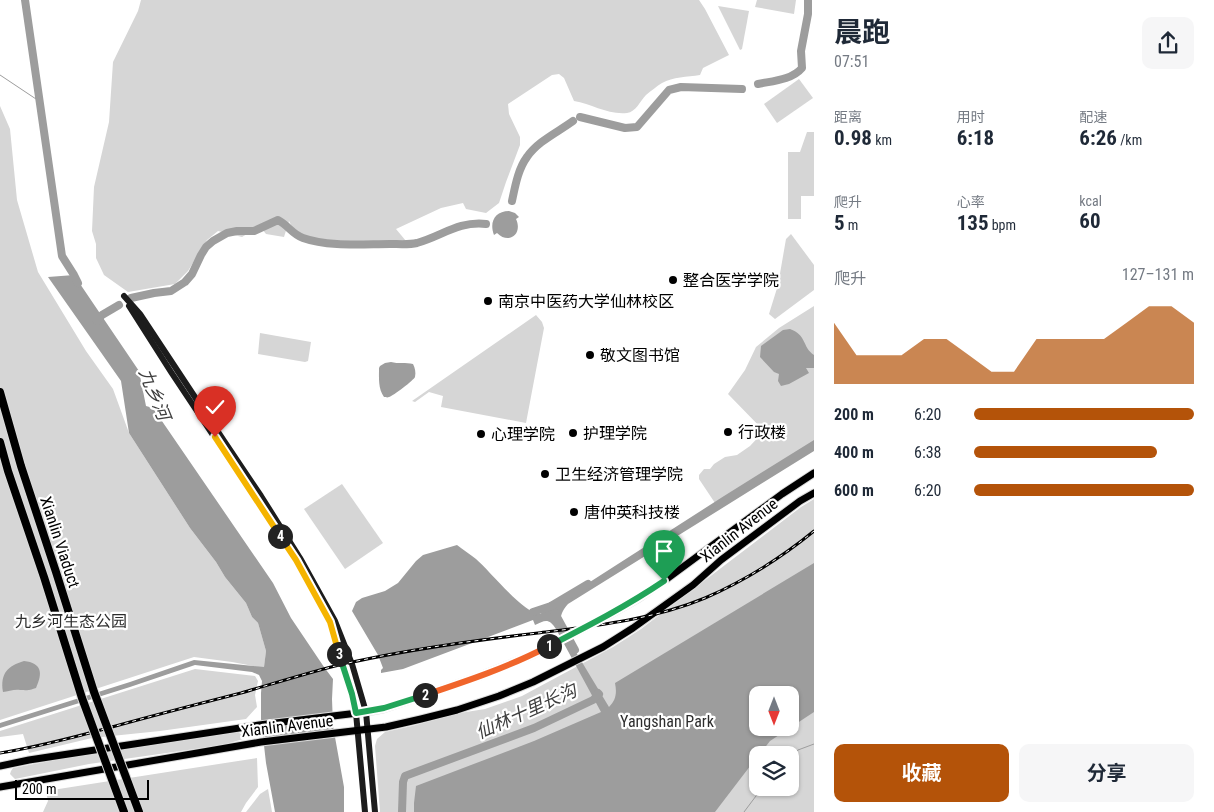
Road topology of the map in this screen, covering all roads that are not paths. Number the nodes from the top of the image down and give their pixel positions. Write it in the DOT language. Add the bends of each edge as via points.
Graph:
graph roads {
  1 [pos="0,392"];
  2 [pos="0,442"];
  3 [pos="814,474"];
  4 [pos="814,493"];
  5 [pos="366,712"];
  6 [pos="356,713"];
  7 [pos="358,730"];
  8 [pos="368,730"];
  9 [pos="0,766"];
  10 [pos="0,787"];
  11 [pos="124,812"];
  12 [pos="139,812"];
  13 [pos="365,812"];
  14 [pos="375,812"];
  1 -- 12 [label="highway, Xianlin Viaduct, bridge" via="94,692"];
  2 -- 11 [label="highway, Xianlin Viaduct, bridge" via="82,698"];
  3 -- 5 [label="main road, Xianlin Avenue" via="664,581 607,616 534,654 480,676"];
  4 -- 8 [label="main road, Xianlin Avenue" via="658,610 603,647 533,682 482,702 421,720"];
  5 -- 6 [label="main road, Xianlin Avenue"];
  5 -- 6 [label="main road" via="335,621 300,558 140,314 124,296 296,560 330,622"];
  5 -- 8 [label="main road"];
  6 -- 7 [label="main road"];
  6 -- 9 [label="main road, Xianlin Avenue"];
  7 -- 8 [label="main road, Xianlin Avenue"];
  7 -- 10 [label="main road, Xianlin Avenue" via="262,742"];
  7 -- 13 [label="main road"];
  8 -- 14 [label="main road"];
}
